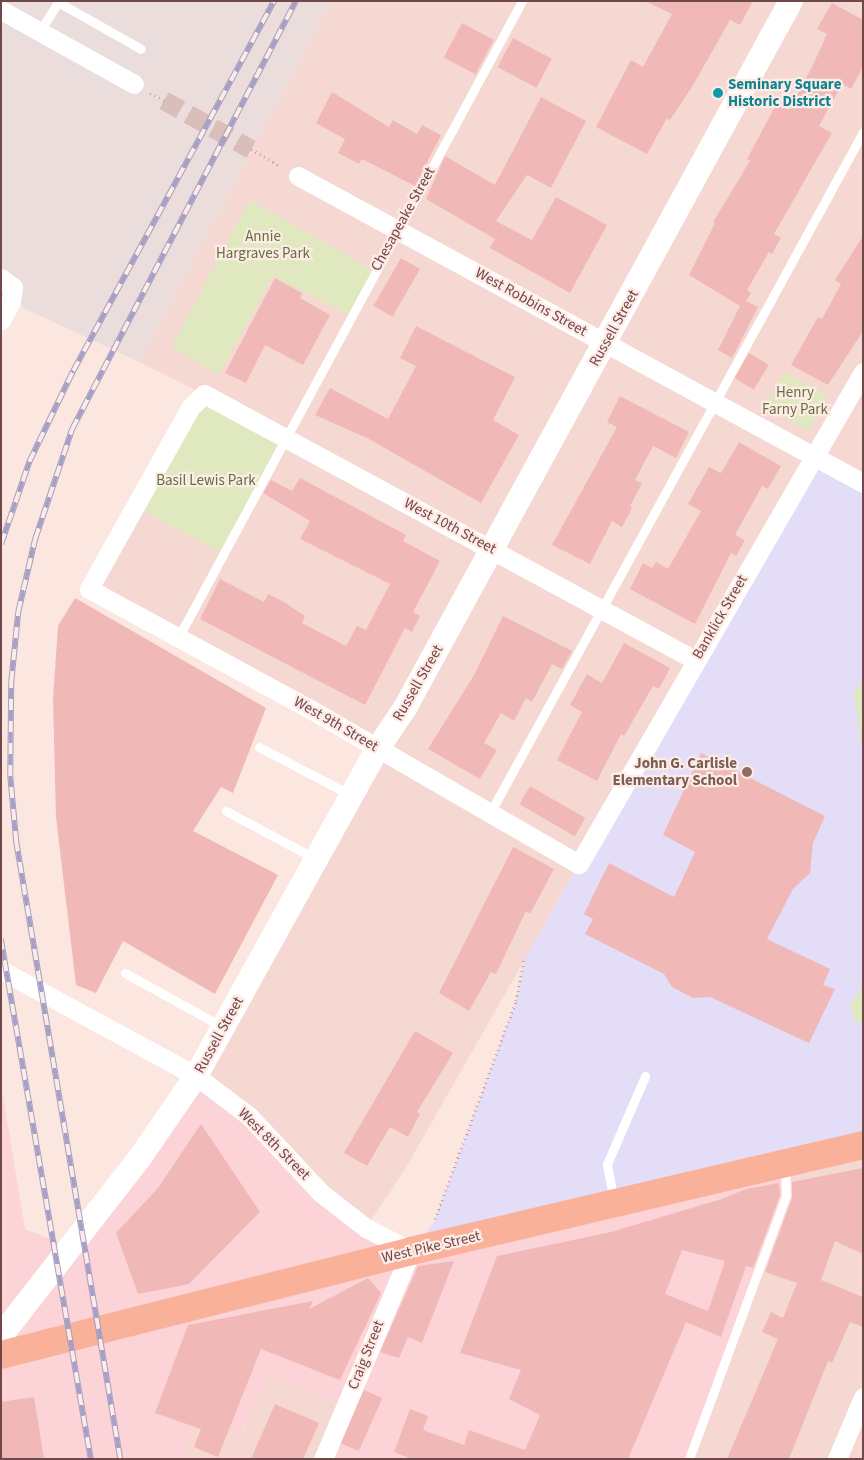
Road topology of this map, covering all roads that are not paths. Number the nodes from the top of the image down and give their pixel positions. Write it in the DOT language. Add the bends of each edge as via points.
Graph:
graph roads {
  1 [pos="58,1"];
  2 [pos="522,1"];
  3 [pos="791,1"];
  4 [pos="1,10"];
  5 [pos="40,31"];
  6 [pos="141,50"];
  7 [pos="134,84"];
  8 [pos="863,132"];
  9 [pos="298,176"];
  10 [pos="398,229"];
  11 [pos="5,281"];
  12 [pos="1,320"];
  13 [pos="606,343"];
  14 [pos="863,372"];
  15 [pos="715,402"];
  16 [pos="285,437"];
  17 [pos="814,456"];
  18 [pos="863,483"];
  19 [pos="493,548"];
  20 [pos="89,589"];
  21 [pos="602,609"];
  22 [pos="178,639"];
  23 [pos="694,660"];
  24 [pos="259,747"];
  25 [pos="378,748"];
  26 [pos="352,795"];
  27 [pos="226,811"];
  28 [pos="490,813"];
  29 [pos="316,859"];
  30 [pos="579,864"];
  31 [pos="1,970"];
  32 [pos="125,974"];
  33 [pos="224,1027"];
  34 [pos="196,1076"];
  35 [pos="645,1076"];
  36 [pos="863,1145"];
  37 [pos="785,1164"];
  38 [pos="615,1204"];
  39 [pos="411,1251"];
  40 [pos="1,1336"];
  41 [pos="1,1355"];
  42 [pos="863,1396"];
  43 [pos="323,1459"];
  44 [pos="688,1459"];
  45 [pos="837,1459"];
  1 -- 5 [label="lane"];
  1 -- 6 [label="lane"];
  2 -- 10 [label="lane, Chesapeake Street"];
  3 -- 13 [label="street, Russell Street"];
  4 -- 5 [label="street"];
  5 -- 7 [label="street"];
  8 -- 15 [label="lane"];
  9 -- 10 [label="street, West Robbins Street"];
  10 -- 13 [label="street, West Robbins Street"];
  10 -- 16 [label="lane, Chesapeake Street"];
  11 -- 12 [label="street" via="13,287 11,302"];
  13 -- 15 [label="street, West Robbins Street"];
  13 -- 19 [label="street, Russell Street"];
  14 -- 17 [label="street, Banklick Street"];
  15 -- 17 [label="street, West Robbins Street"];
  15 -- 21 [label="lane"];
  16 -- 19 [label="street, West 10th Street"];
  16 -- 20 [label="street, West 10th Street" via="204,394 190,408"];
  16 -- 22 [label="lane, Chesapeake Street"];
  17 -- 18 [label="street, West Robbins Street"];
  17 -- 23 [label="street, Banklick Street"];
  19 -- 21 [label="street, West 10th Street"];
  19 -- 25 [label="street, Russell Street" via="405,708"];
  20 -- 22 [label="street, West 9th Street"];
  21 -- 23 [label="street, West 10th Street"];
  21 -- 28 [label="lane"];
  22 -- 25 [label="street, West 9th Street"];
  23 -- 30 [label="street, Banklick Street"];
  24 -- 26 [label="lane"];
  25 -- 26 [label="street, Russell Street"];
  25 -- 28 [label="street, West 9th Street"];
  26 -- 29 [label="street, Russell Street"];
  27 -- 29 [label="lane"];
  28 -- 30 [label="street, West 9th Street"];
  29 -- 33 [label="street, Russell Street"];
  31 -- 34 [label="street, West 8th Street"];
  32 -- 33 [label="lane"];
  33 -- 34 [label="street, Russell Street"];
  34 -- 39 [label="street, West 8th Street" via="249,1116 321,1193 366,1228"];
  34 -- 40 [label="street, Russell Street" via="141,1156"];
  35 -- 38 [label="lane" via="607,1164"];
  36 -- 37 [label="main road, West Pike Street"];
  37 -- 38 [label="main road, West Pike Street"];
  37 -- 44 [label="lane" via="786,1196"];
  38 -- 39 [label="main road, West Pike Street"];
  39 -- 41 [label="main road, West Pike Street"];
  39 -- 43 [label="street, Craig Street"];
  42 -- 45 [label="street"];
}
